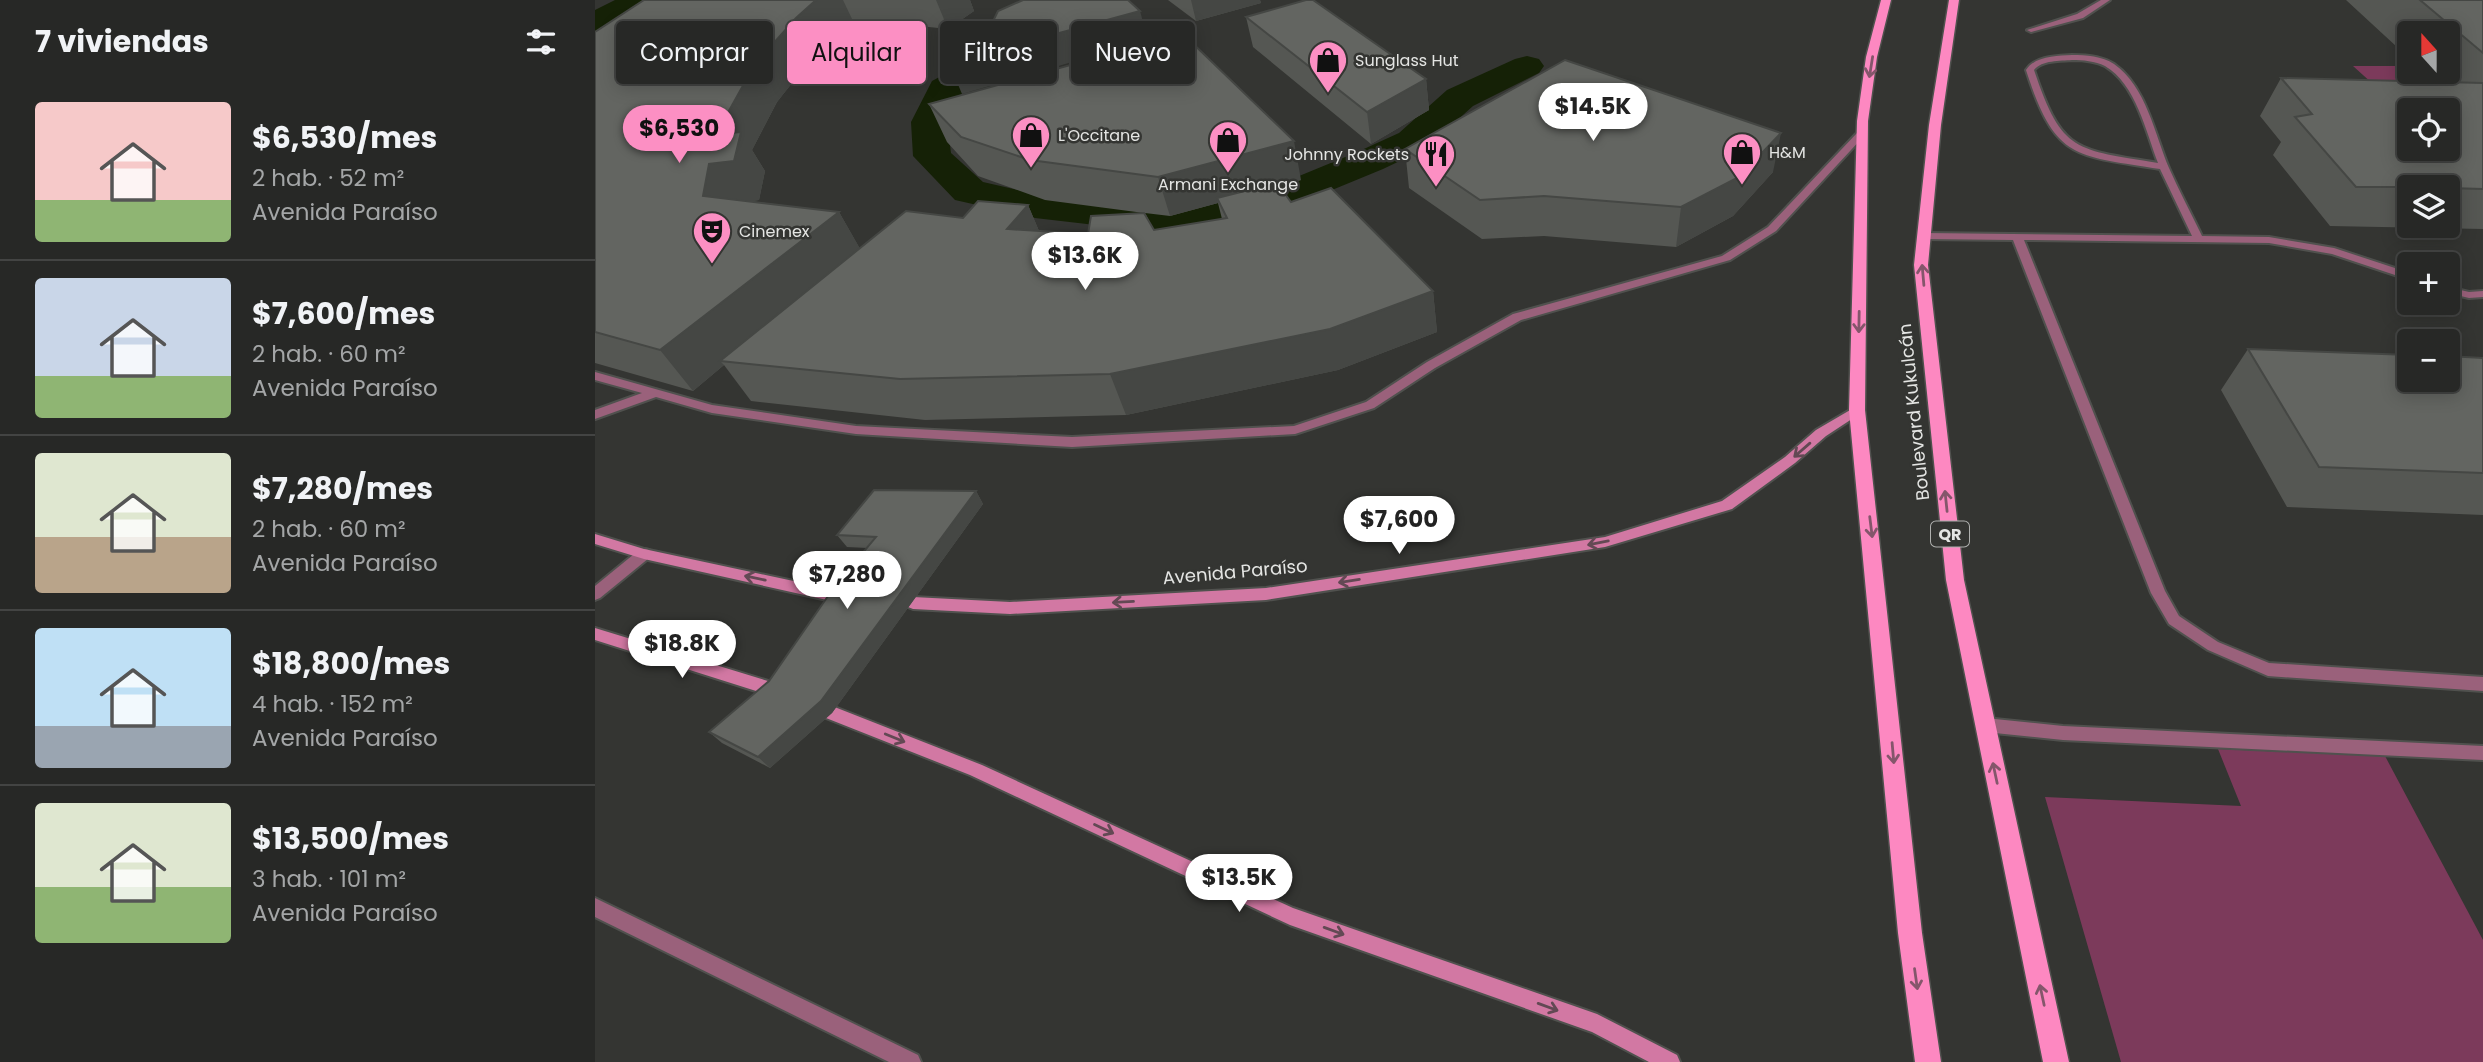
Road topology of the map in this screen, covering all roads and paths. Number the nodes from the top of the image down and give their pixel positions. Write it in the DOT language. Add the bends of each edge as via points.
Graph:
graph roads {
  1 [pos="1886,0"];
  2 [pos="1954,0"];
  3 [pos="2106,0"];
  4 [pos="2031,30"];
  5 [pos="1860,135"];
  6 [pos="2165,167"];
  7 [pos="1924,236"];
  8 [pos="2017,236"];
  9 [pos="2198,238"];
  10 [pos="2397,272"];
  11 [pos="2460,293"];
  12 [pos="2483,294"];
  13 [pos="595,376"];
  14 [pos="656,393"];
  15 [pos="1857,410"];
  16 [pos="595,415"];
  17 [pos="595,539"];
  18 [pos="644,554"];
  19 [pos="595,594"];
  20 [pos="845,598"];
  21 [pos="913,603"];
  22 [pos="595,634"];
  23 [pos="2483,684"];
  24 [pos="781,692"];
  25 [pos="832,713"];
  26 [pos="1985,725"];
  27 [pos="2483,753"];
  28 [pos="595,907"];
  29 [pos="911,1062"];
  30 [pos="1669,1062"];
  31 [pos="1928,1062"];
  32 [pos="2056,1062"];
  1 -- 5 [label="main road, one-way"];
  2 -- 7 [label="main road, Boulevard Kukulcán / QR"];
  3 -- 4 [label="street" via="2080,16"];
  5 -- 14 [label="street" via="1772,229 1725,258 1517,317 1370,405 1294,430 1072,442 856,430 712,409"];
  5 -- 15 [label="main road, one-way"];
  6 -- 6 [label="street" via="2125,82 2109,65 2064,58 2034,64 2030,71 2037,96 2061,141 2076,150"];
  6 -- 9 [label="street"];
  7 -- 8 [label="street"];
  26 -- 7 [label="main road, Boulevard Kukulcán / QR, one-way" via="1955,580 1921,265"];
  8 -- 9 [label="street"];
  8 -- 23 [label="street" via="2158,593 2174,620 2213,646 2268,668"];
  9 -- 10 [label="street" via="2269,240 2334,251"];
  11 -- 12 [label="street"];
  13 -- 14 [label="street"];
  14 -- 16 [label="street"];
  15 -- 21 [label="street, Avenida Paraíso, one-way" via="1727,505 1605,542 1266,594 1010,608"];
  15 -- 31 [label="main road, one-way" via="1910,933"];
  17 -- 18 [label="street"];
  18 -- 19 [label="street"];
  20 -- 18 [label="street, one-way"];
  22 -- 24 [label="street"];
  25 -- 30 [label="street, one-way" via="976,770 1290,916 1597,1024"];
  26 -- 27 [label="street" via="2077,734"];
  32 -- 26 [label="main road, Boulevard Kukulcán / QR, one-way"];
  28 -- 29 [label="street"];
}
